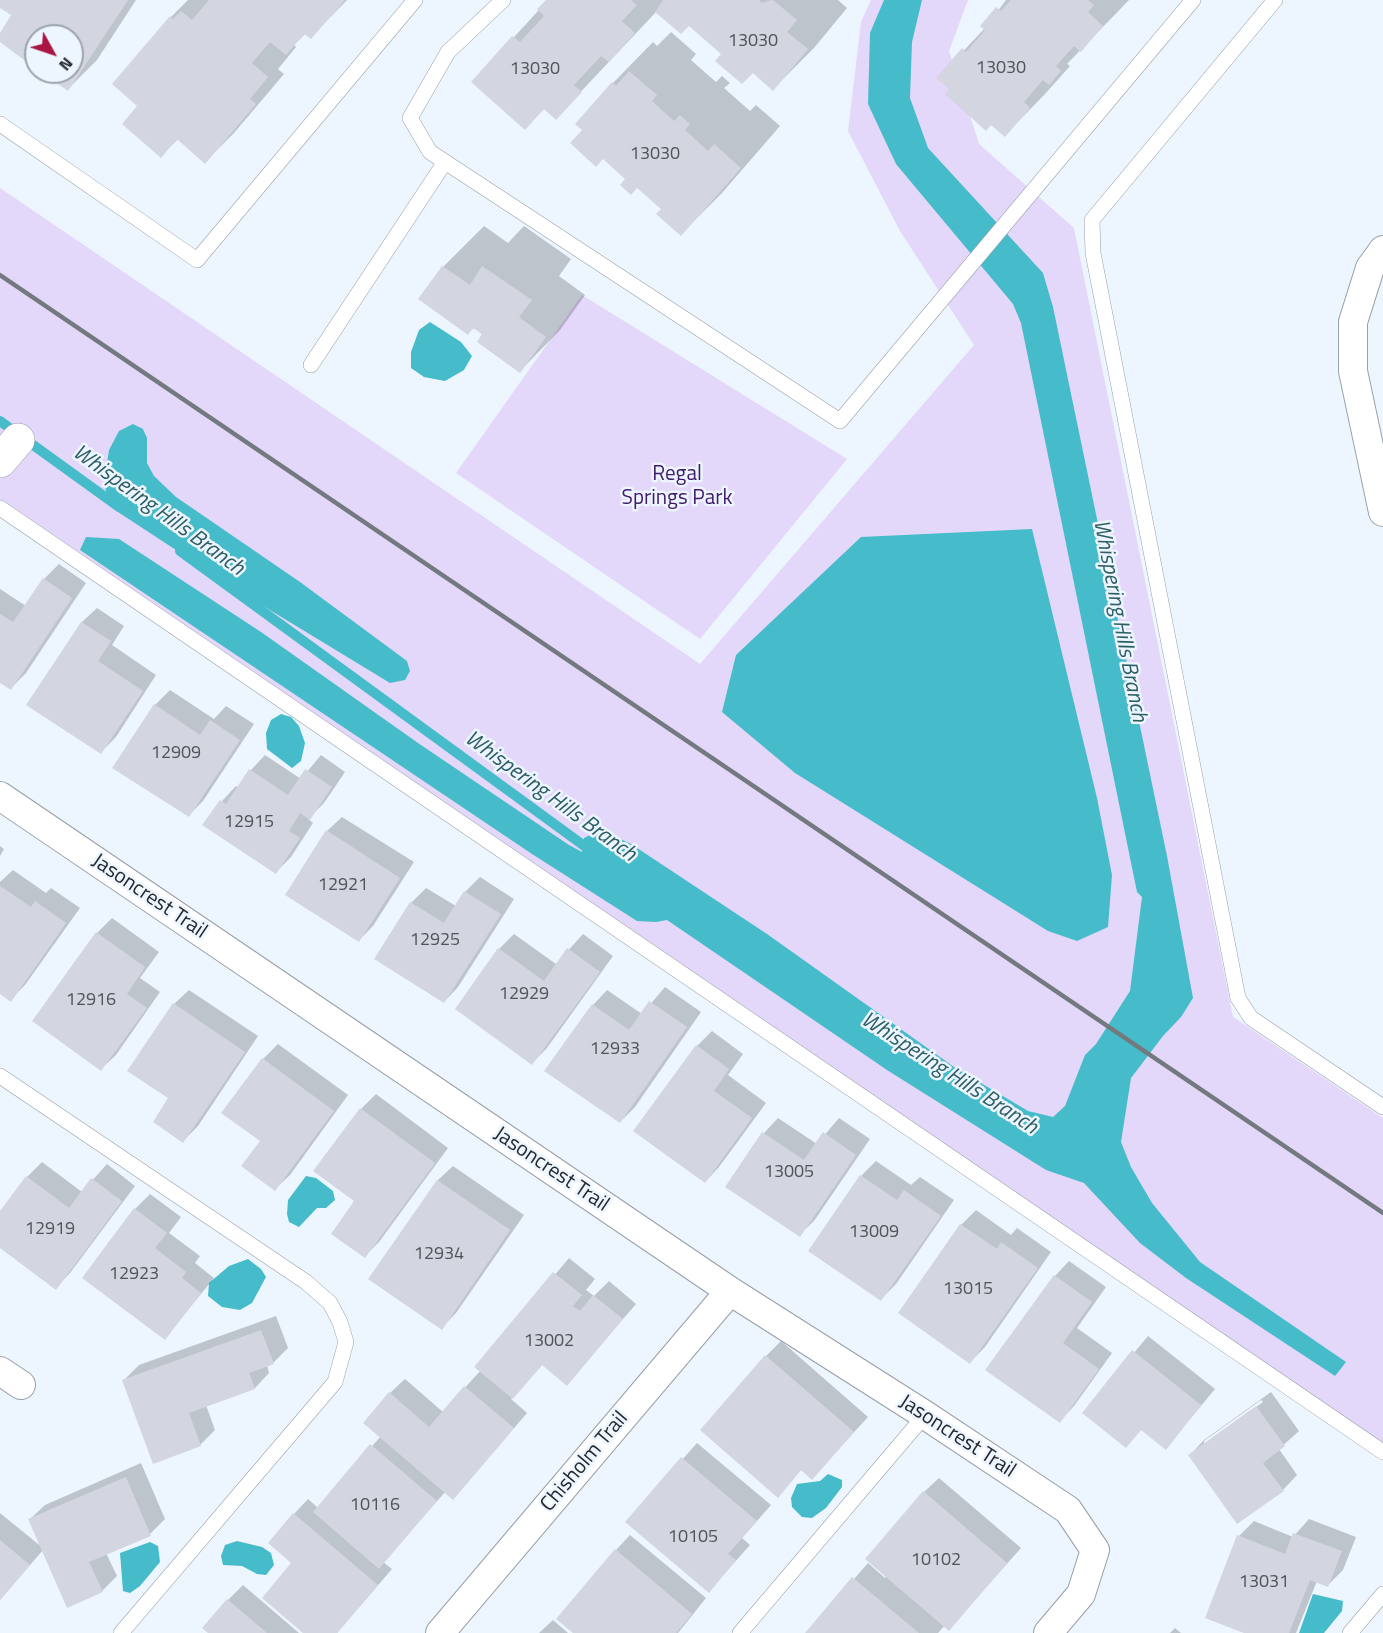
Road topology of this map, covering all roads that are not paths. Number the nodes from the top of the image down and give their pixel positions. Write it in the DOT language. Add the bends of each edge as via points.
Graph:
graph roads {
  1 [pos="415,0"];
  2 [pos="503,0"];
  3 [pos="1193,0"];
  4 [pos="1275,0"];
  5 [pos="0,124"];
  6 [pos="445,162"];
  7 [pos="1383,250"];
  8 [pos="311,365"];
  9 [pos="0,508"];
  10 [pos="1383,512"];
  11 [pos="0,796"];
  12 [pos="0,1076"];
  13 [pos="1383,1107"];
  14 [pos="730,1291"];
  15 [pos="925,1415"];
  16 [pos="1383,1452"];
  17 [pos="1383,1594"];
  18 [pos="121,1633"];
  19 [pos="440,1633"];
  20 [pos="740,1633"];
  21 [pos="1048,1633"];
  22 [pos="1350,1633"];
  1 -- 5 [label="lane" via="197,260"];
  2 -- 6 [label="lane" via="448,52 410,118 430,152"];
  3 -- 6 [label="lane" via="840,421"];
  4 -- 13 [label="lane" via="1092,220 1093,253 1238,998 1251,1018"];
  6 -- 8 [label="lane"];
  7 -- 10 [label="street" via="1370,268 1353,322 1353,371"];
  9 -- 16 [label="lane"];
  11 -- 14 [label="street, Jasoncrest Trail"];
  12 -- 18 [label="lane" via="306,1282 330,1303 346,1342 335,1382"];
  14 -- 15 [label="street, Jasoncrest Trail"];
  14 -- 19 [label="street, Chisholm Trail"];
  15 -- 20 [label="lane"];
  15 -- 21 [label="street, Jasoncrest Trail" via="1068,1510 1095,1550 1082,1594"];
  17 -- 22 [label="lane"];
}
